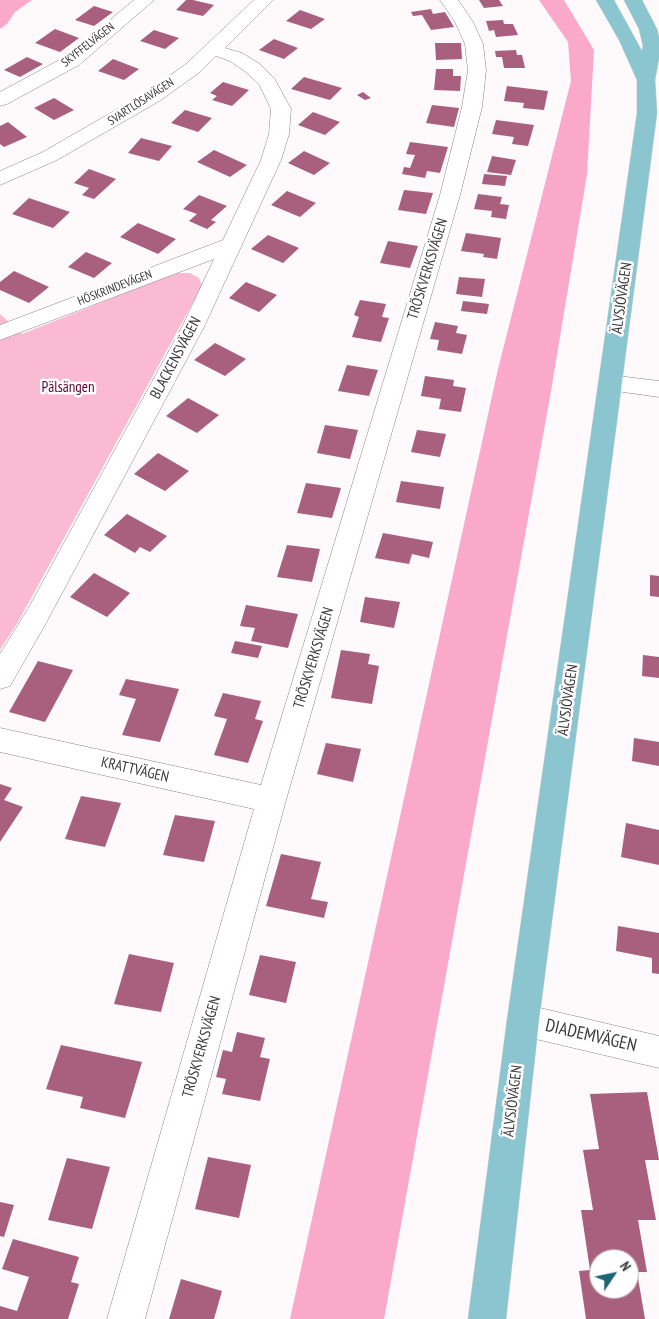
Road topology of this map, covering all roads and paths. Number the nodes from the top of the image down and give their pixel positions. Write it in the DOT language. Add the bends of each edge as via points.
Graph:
graph roads {
  1 [pos="146,0"];
  2 [pos="264,0"];
  3 [pos="448,0"];
  4 [pos="605,0"];
  5 [pos="634,0"];
  6 [pos="214,50"];
  7 [pos="646,80"];
  8 [pos="0,100"];
  9 [pos="0,179"];
  10 [pos="230,244"];
  11 [pos="0,333"];
  12 [pos="610,383"];
  13 [pos="659,389"];
  14 [pos="0,678"];
  15 [pos="0,740"];
  16 [pos="271,800"];
  17 [pos="523,1020"];
  18 [pos="659,1052"];
  19 [pos="126,1319"];
  20 [pos="487,1319"];
  1 -- 8 [label="street, SKYFFELVÄGEN" via="72,61"];
  2 -- 6 [label="street, SVARTLÖSAVÄGEN"];
  3 -- 16 [label="street, TRÖSKVERKSVÄGEN" via="464,22 474,44 477,70 472,107 450,195"];
  4 -- 7 [label="main road, ÄLVSJÖVÄGEN"];
  5 -- 7 [label="main road, ÄLVSJÖVÄGEN" via="652,46"];
  6 -- 9 [label="street, SVARTLÖSAVÄGEN" via="146,101 58,152"];
  6 -- 10 [label="street, BLACKENSVÄGEN" via="236,57 268,82 281,109 279,134 271,160"];
  7 -- 12 [label="main road, ÄLVSJÖVÄGEN" via="647,113"];
  10 -- 11 [label="street, HÖSKRINDEVÄGEN"];
  10 -- 14 [label="street, BLACKENSVÄGEN" via="212,288 125,454"];
  12 -- 13 [label="street"];
  12 -- 17 [label="main road, ÄLVSJÖVÄGEN"];
  15 -- 16 [label="street, KRATTVÄGEN"];
  16 -- 19 [label="street, TRÖSKVERKSVÄGEN"];
  17 -- 18 [label="street, DIADEMVÄGEN"];
  17 -- 20 [label="main road, ÄLVSJÖVÄGEN"];
}
